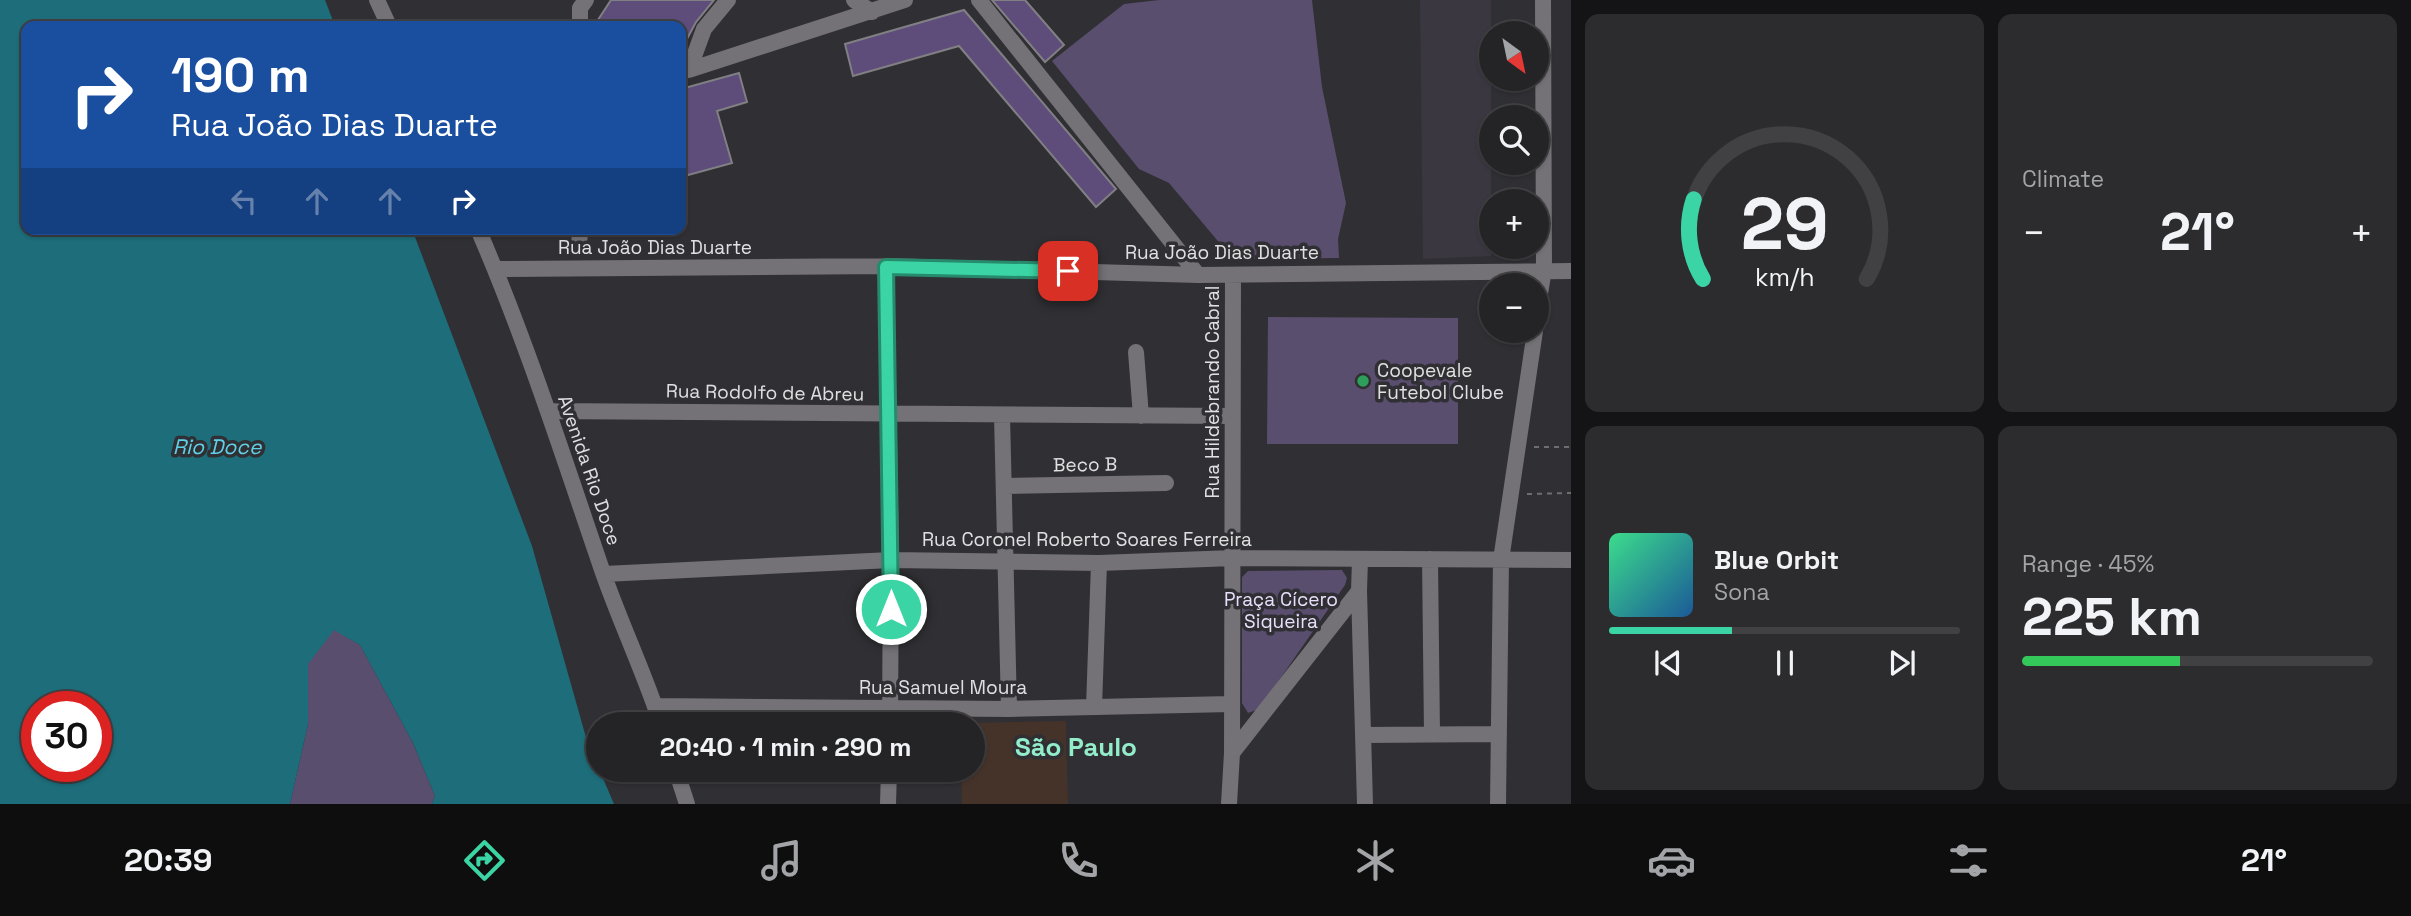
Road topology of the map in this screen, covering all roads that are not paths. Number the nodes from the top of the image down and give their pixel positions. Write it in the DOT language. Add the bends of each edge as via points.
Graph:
graph roads {
  1 [pos="377,0"];
  2 [pos="586,0"];
  3 [pos="728,0"];
  4 [pos="854,0"];
  5 [pos="905,0"];
  6 [pos="979,0"];
  7 [pos="1543,0"];
  8 [pos="872,12"];
  9 [pos="386,21"];
  10 [pos="580,21"];
  11 [pos="686,69"];
  12 [pos="686,71"];
  13 [pos="481,235"];
  14 [pos="580,235"];
  15 [pos="579,248"];
  16 [pos="886,267"];
  17 [pos="495,269"];
  18 [pos="1544,269"];
  19 [pos="1571,271"];
  20 [pos="1543,273"];
  21 [pos="1198,275"];
  22 [pos="1233,275"];
  23 [pos="1533,343"];
  24 [pos="1136,352"];
  25 [pos="548,411"];
  26 [pos="888,415"];
  27 [pos="1002,415"];
  28 [pos="1141,416"];
  29 [pos="1233,416"];
  30 [pos="1166,483"];
  31 [pos="1005,486"];
  32 [pos="1233,558"];
  33 [pos="1360,559"];
  34 [pos="1430,559"];
  35 [pos="891,560"];
  36 [pos="1501,560"];
  37 [pos="1571,560"];
  38 [pos="1005,561"];
  39 [pos="1099,563"];
  40 [pos="604,574"];
  41 [pos="1359,591"];
  42 [pos="1231,704"];
  43 [pos="655,706"];
  44 [pos="890,707"];
  45 [pos="1094,707"];
  46 [pos="1009,709"];
  47 [pos="657,712"];
  48 [pos="890,712"];
  49 [pos="1432,734"];
  50 [pos="1499,734"];
  51 [pos="1364,735"];
  52 [pos="1232,753"];
  53 [pos="680,782"];
  54 [pos="889,782"];
  55 [pos="687,804"];
  56 [pos="888,804"];
  57 [pos="1229,804"];
  58 [pos="1365,804"];
  59 [pos="1498,804"];
  1 -- 9 [label="street"];
  2 -- 10 [label="street" via="580,8"];
  3 -- 11 [label="street" via="704,29"];
  4 -- 8 [label="street"];
  5 -- 8 [label="street"];
  6 -- 21 [label="street"];
  7 -- 18 [label="street"];
  8 -- 12 [label="street"];
  13 -- 17 [label="street, Avenida Rio Doce"];
  14 -- 15 [label="street"];
  16 -- 17 [label="street, Rua João Dias Duarte"];
  16 -- 21 [label="street, Rua João Dias Duarte"];
  16 -- 26 [label="street"];
  17 -- 25 [label="street, Avenida Rio Doce"];
  18 -- 19 [label="street, Rua João Dias Duarte"];
  18 -- 20 [label="street"];
  18 -- 22 [label="street, Rua João Dias Duarte"];
  21 -- 22 [label="street, Rua João Dias Duarte"];
  22 -- 29 [label="street, Rua Hildebrando Cabral"];
  23 -- 36 [label="street"];
  24 -- 28 [label="street"];
  25 -- 26 [label="street, Rua Rodolfo de Abreu"];
  25 -- 40 [label="street, Avenida Rio Doce"];
  26 -- 27 [label="street, Rua Rodolfo de Abreu"];
  26 -- 35 [label="street"];
  27 -- 28 [label="street, Rua Rodolfo de Abreu"];
  27 -- 31 [label="street"];
  28 -- 29 [label="street, Rua Rodolfo de Abreu"];
  29 -- 32 [label="street, Rua Hildebrando Cabral"];
  30 -- 31 [label="street, Beco B"];
  31 -- 38 [label="street"];
  32 -- 33 [label="street, Rua Coronel Roberto Soares Ferreira"];
  32 -- 39 [label="street, Rua Coronel Roberto Soares Ferreira"];
  32 -- 42 [label="street, Rua Hildebrando Cabral"];
  33 -- 34 [label="street, Rua Coronel Roberto Soares Ferreira"];
  33 -- 41 [label="street"];
  34 -- 36 [label="street, Rua Coronel Roberto Soares Ferreira"];
  34 -- 49 [label="street"];
  35 -- 38 [label="street, Rua Coronel Roberto Soares Ferreira"];
  35 -- 40 [label="street, Rua Coronel Roberto Soares Ferreira"];
  35 -- 44 [label="street"];
  36 -- 37 [label="street, Rua Coronel Roberto Soares Ferreira"];
  36 -- 50 [label="street"];
  38 -- 39 [label="street, Rua Coronel Roberto Soares Ferreira"];
  38 -- 46 [label="street"];
  39 -- 45 [label="street"];
  40 -- 43 [label="street, Avenida Rio Doce"];
  41 -- 51 [label="street"];
  41 -- 52 [label="street"];
  42 -- 45 [label="street, Rua Samuel Moura"];
  42 -- 52 [label="street, Rua Hildebrando Cabral"];
  43 -- 44 [label="street, Rua Samuel Moura"];
  43 -- 47 [label="street, Avenida Rio Doce"];
  44 -- 46 [label="street, Rua Samuel Moura"];
  44 -- 48 [label="street"];
  45 -- 46 [label="street, Rua Samuel Moura"];
  49 -- 50 [label="street"];
  49 -- 51 [label="street"];
  50 -- 59 [label="street"];
  51 -- 58 [label="street"];
  52 -- 57 [label="street, Rua Hildebrando Cabral"];
  53 -- 55 [label="street"];
  54 -- 56 [label="street"];
}
